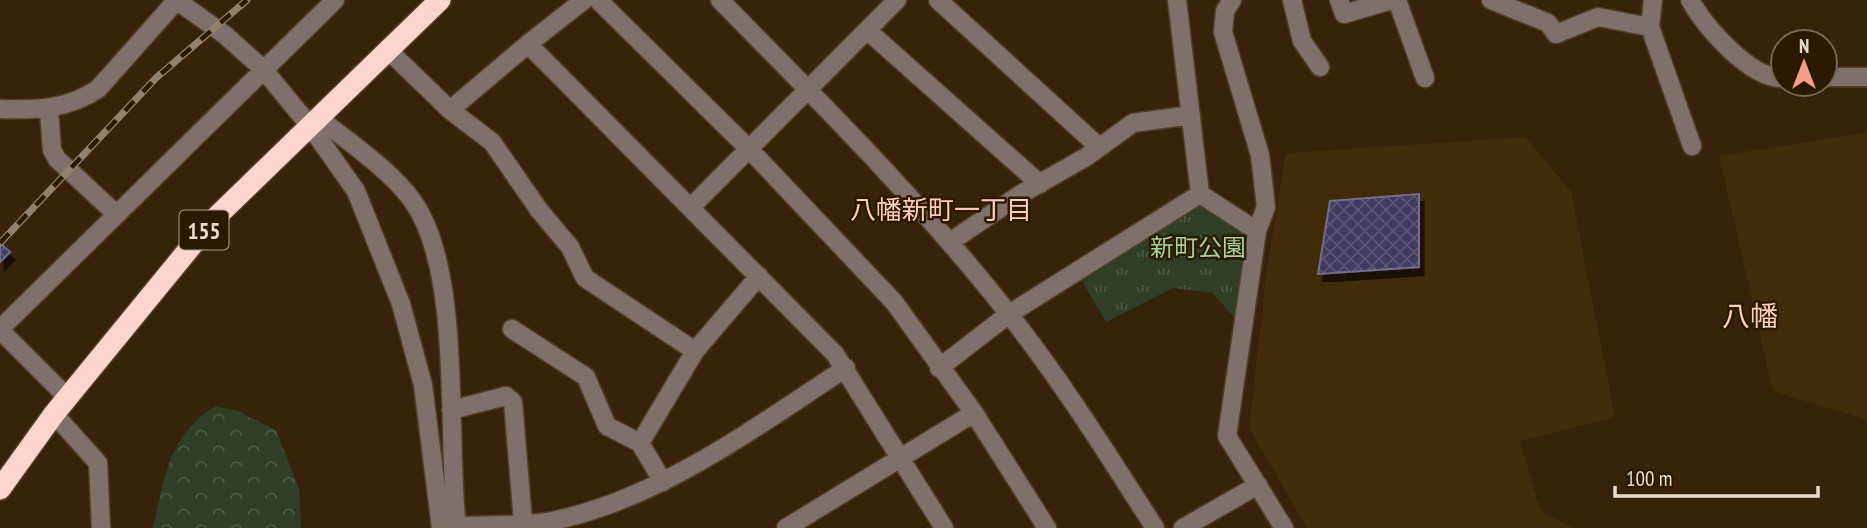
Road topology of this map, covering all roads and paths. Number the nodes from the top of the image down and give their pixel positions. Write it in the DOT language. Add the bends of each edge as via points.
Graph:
graph roads {
  1 [pos="176,0"];
  2 [pos="335,0"];
  3 [pos="440,0"];
  4 [pos="584,0"];
  5 [pos="598,0"];
  6 [pos="720,0"];
  7 [pos="897,0"];
  8 [pos="938,0"];
  9 [pos="1177,0"];
  10 [pos="1233,0"];
  11 [pos="1292,0"];
  12 [pos="1339,0"];
  13 [pos="1394,0"];
  14 [pos="1491,0"];
  15 [pos="1653,0"];
  16 [pos="1690,0"];
  17 [pos="1650,27"];
  18 [pos="868,31"];
  19 [pos="528,44"];
  20 [pos="387,50"];
  21 [pos="1320,67"];
  22 [pos="263,69"];
  23 [pos="1769,75"];
  24 [pos="1839,77"];
  25 [pos="1867,77"];
  26 [pos="1425,78"];
  27 [pos="807,91"];
  28 [pos="0,110"];
  29 [pos="48,110"];
  30 [pos="450,110"];
  31 [pos="1191,115"];
  32 [pos="314,122"];
  33 [pos="1692,146"];
  34 [pos="1099,147"];
  35 [pos="750,150"];
  36 [pos="1040,184"];
  37 [pos="1200,194"];
  38 [pos="691,207"];
  39 [pos="116,214"];
  40 [pos="1257,231"];
  41 [pos="950,243"];
  42 [pos="759,276"];
  43 [pos="1009,314"];
  44 [pos="512,329"];
  45 [pos="0,330"];
  46 [pos="695,351"];
  47 [pos="846,368"];
  48 [pos="939,368"];
  49 [pos="61,406"];
  50 [pos="451,410"];
  51 [pos="974,413"];
  52 [pos="640,443"];
  53 [pos="900,458"];
  54 [pos="663,482"];
  55 [pos="1258,485"];
  56 [pos="0,489"];
  57 [pos="523,522"];
  58 [pos="554,524"];
  59 [pos="449,527"];
  60 [pos="101,528"];
  61 [pos="786,528"];
  62 [pos="944,528"];
  63 [pos="1047,528"];
  64 [pos="1155,528"];
  65 [pos="1183,528"];
  66 [pos="1284,528"];
  1 -- 22 [label="street"];
  1 -- 29 [label="street" via="98,89"];
  2 -- 22 [label="street"];
  3 -- 20 [label="highway, 155"];
  4 -- 19 [label="street"];
  5 -- 35 [label="street"];
  6 -- 27 [label="street"];
  7 -- 18 [label="street"];
  8 -- 34 [label="street"];
  9 -- 31 [label="street"];
  10 -- 40 [label="street" via="1225,11 1223,32 1261,155 1266,207"];
  11 -- 21 [label="street" via="1303,41"];
  12 -- 13 [label="street" via="1344,14"];
  13 -- 26 [label="street"];
  14 -- 17 [label="street" via="1548,23 1556,34 1598,17"];
  15 -- 17 [label="street"];
  16 -- 23 [label="street" via="1703,23 1735,54"];
  17 -- 33 [label="street"];
  18 -- 27 [label="street"];
  18 -- 36 [label="street"];
  19 -- 30 [label="street"];
  19 -- 38 [label="street"];
  20 -- 30 [label="street"];
  20 -- 32 [label="highway, 155"];
  22 -- 32 [label="street"];
  22 -- 39 [label="street"];
  24 -- 25 [label="street"];
  27 -- 35 [label="street"];
  27 -- 41 [label="street"];
  28 -- 29 [label="street"];
  29 -- 39 [label="street" via="57,159"];
  30 -- 46 [label="street" via="492,142 570,247 585,278"];
  31 -- 34 [label="street" via="1133,122"];
  31 -- 37 [label="street"];
  32 -- 49 [label="highway, 155" via="211,222"];
  32 -- 50 [label="street" via="370,159 414,202 435,244"];
  32 -- 59 [label="street" via="356,191 401,304 424,385"];
  34 -- 36 [label="street"];
  35 -- 38 [label="street"];
  35 -- 48 [label="street" via="894,302"];
  36 -- 41 [label="street"];
  37 -- 40 [label="street"];
  37 -- 43 [label="street"];
  38 -- 42 [label="street"];
  39 -- 45 [label="street"];
  40 -- 55 [label="street" via="1227,436"];
  41 -- 43 [label="street"];
  42 -- 46 [label="street"];
  42 -- 47 [label="street"];
  43 -- 48 [label="street"];
  43 -- 64 [label="street" via="1087,421"];
  44 -- 52 [label="street" via="586,377 607,426"];
  45 -- 49 [label="street"];
  46 -- 52 [label="street"];
  47 -- 53 [label="street"];
  47 -- 54 [label="street"];
  48 -- 51 [label="street"];
  49 -- 56 [label="highway, 155"];
  49 -- 60 [label="street" via="98,463"];
  50 -- 57 [label="street" via="506,396 513,402"];
  50 -- 59 [label="street"];
  51 -- 53 [label="street"];
  51 -- 63 [label="street"];
  52 -- 54 [label="street"];
  53 -- 61 [label="street"];
  53 -- 62 [label="street"];
  54 -- 58 [label="street"];
  55 -- 65 [label="street"];
  55 -- 66 [label="street"];
  57 -- 58 [label="street"];
  57 -- 59 [label="street"];
}
